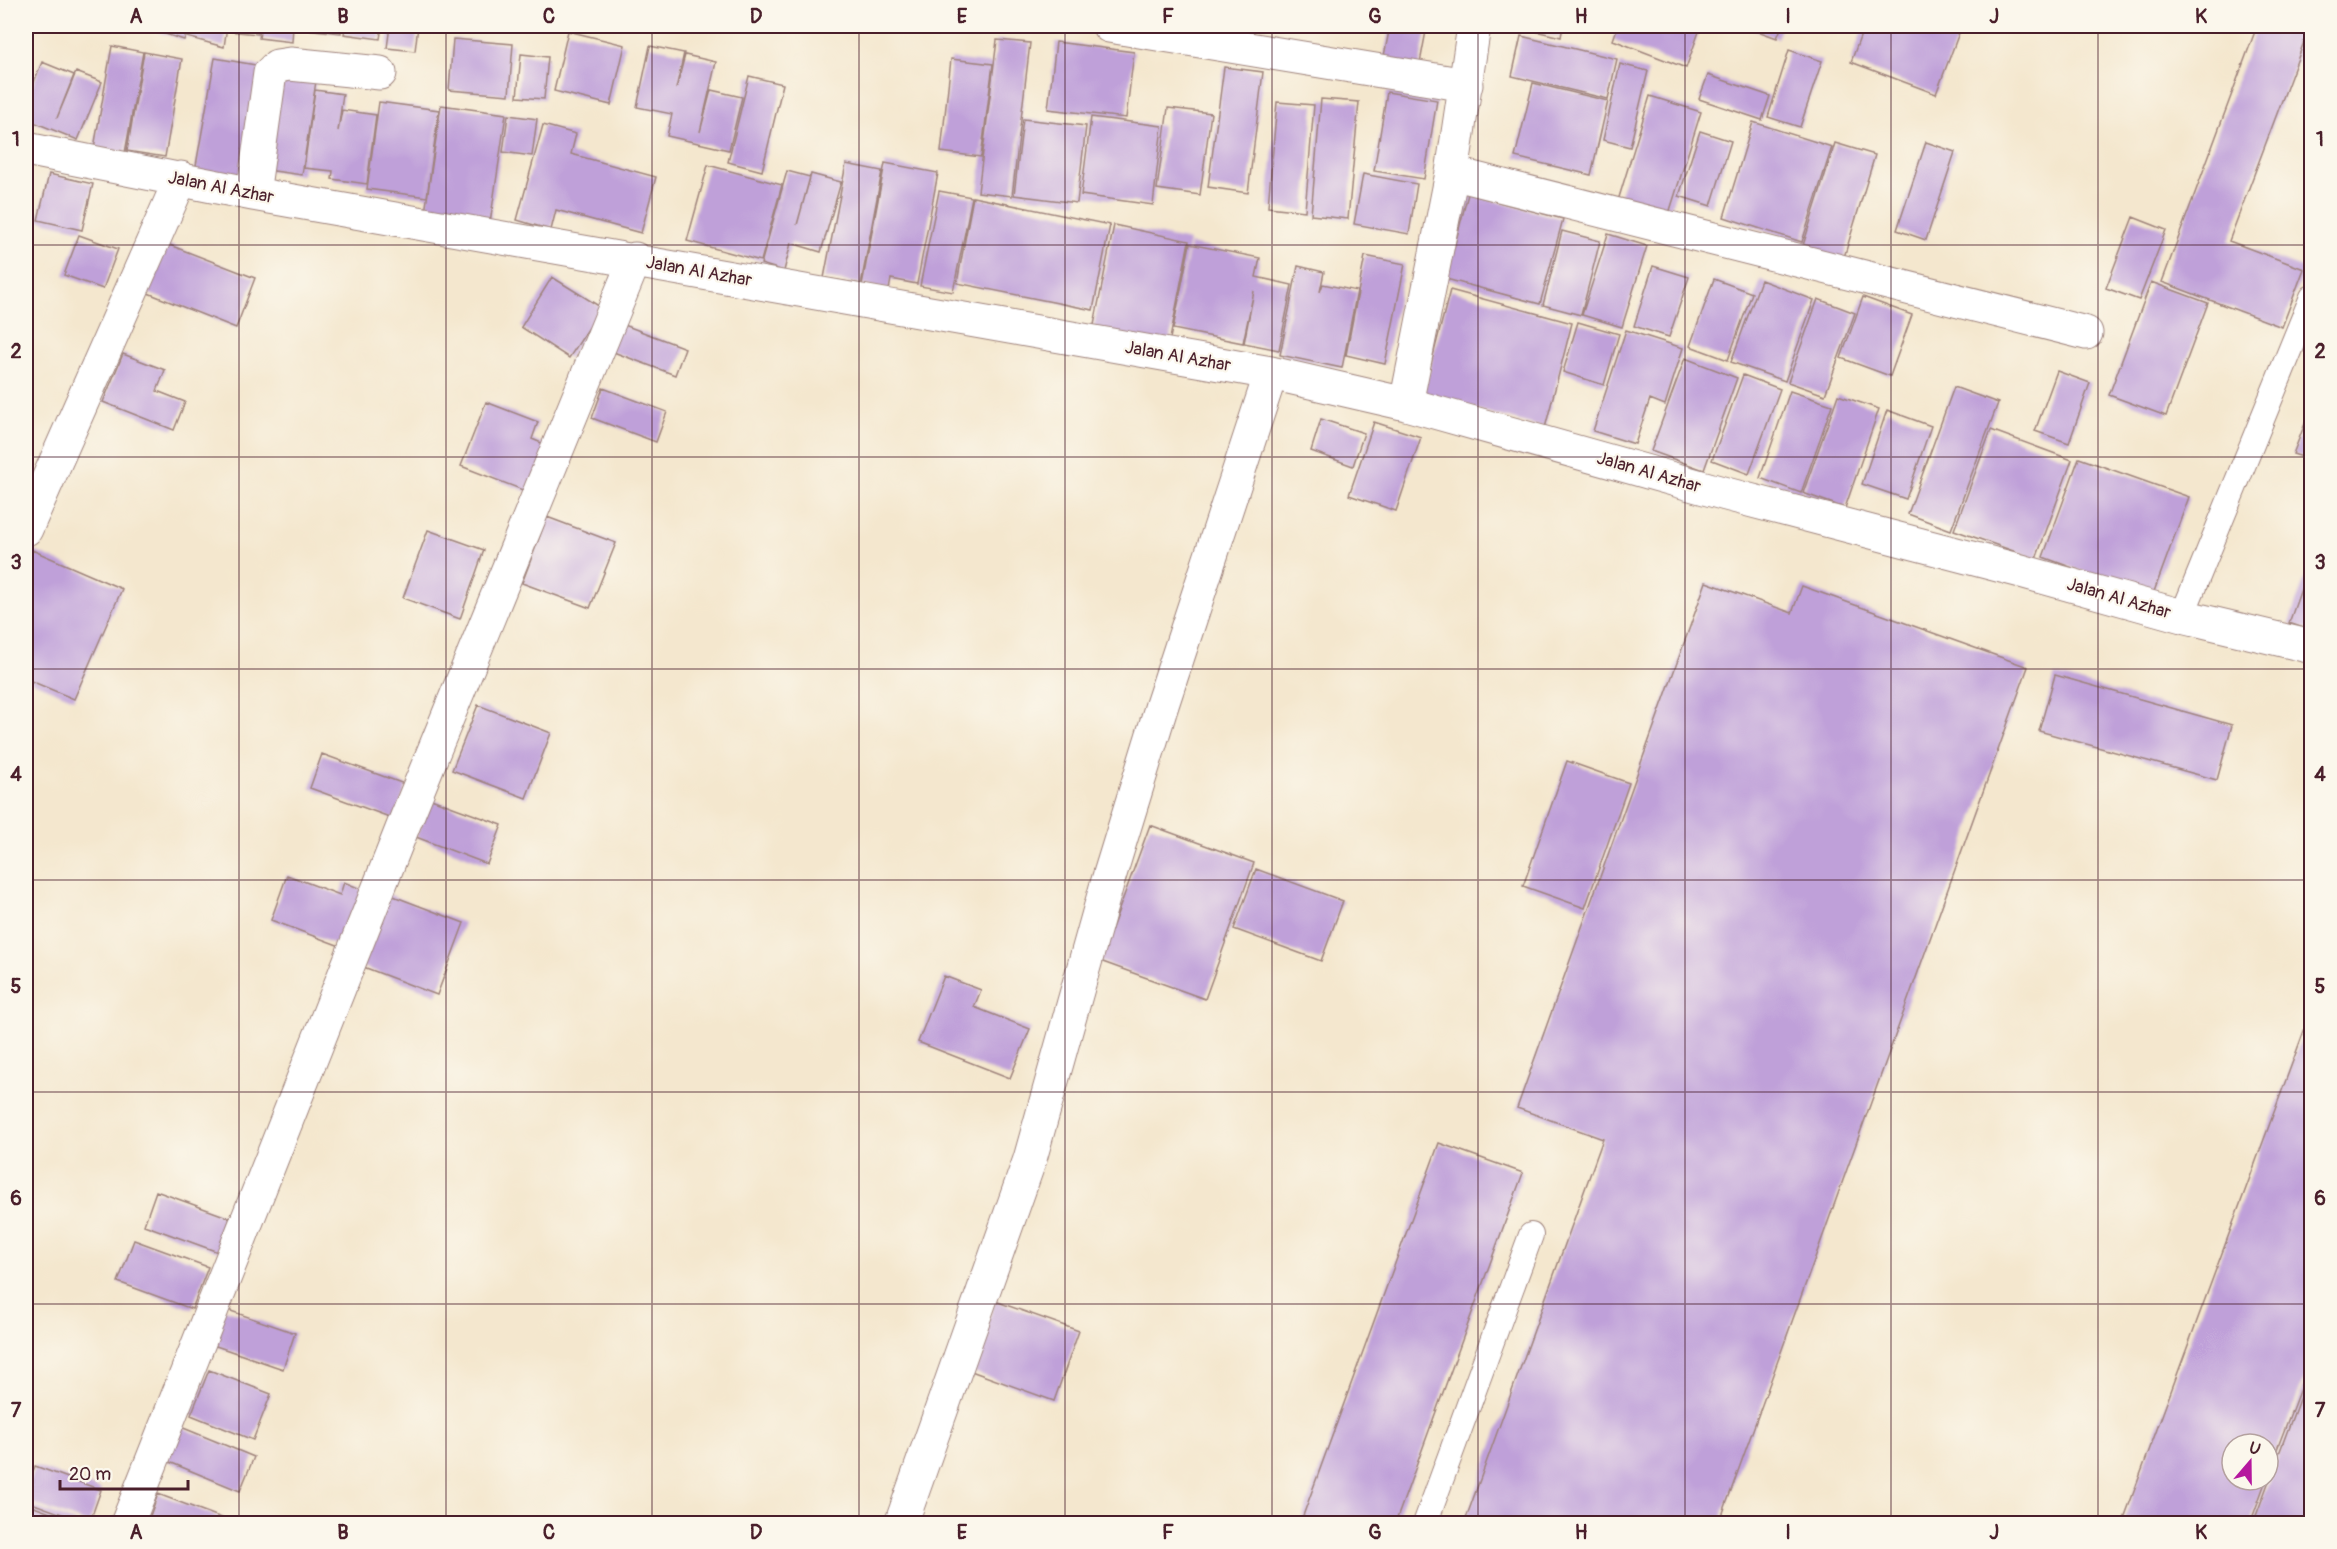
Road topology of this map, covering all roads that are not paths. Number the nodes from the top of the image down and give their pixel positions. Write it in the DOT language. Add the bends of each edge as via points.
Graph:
graph roads {
  1 [pos="1109,26"];
  2 [pos="1474,26"];
  3 [pos="380,73"];
  4 [pos="1466,85"];
  5 [pos="26,149"];
  6 [pos="1452,173"];
  7 [pos="181,178"];
  8 [pos="253,194"];
  9 [pos="635,259"];
  10 [pos="2312,297"];
  11 [pos="2085,333"];
  12 [pos="1271,373"];
  13 [pos="1406,404"];
  14 [pos="26,529"];
  15 [pos="2182,616"];
  16 [pos="2312,647"];
  17 [pos="1531,1235"];
  18 [pos="127,1524"];
  19 [pos="901,1524"];
  20 [pos="1425,1524"];
  1 -- 4 [label="street"];
  2 -- 4 [label="street"];
  3 -- 8 [label="street" via="277,66 270,73"];
  4 -- 6 [label="street"];
  5 -- 7 [label="street, Jalan Al Azhar"];
  6 -- 11 [label="street"];
  6 -- 13 [label="street"];
  7 -- 8 [label="street, Jalan Al Azhar"];
  7 -- 14 [label="street"];
  8 -- 9 [label="street, Jalan Al Azhar"];
  9 -- 12 [label="street, Jalan Al Azhar"];
  9 -- 18 [label="street" via="400,835"];
  10 -- 15 [label="lane"];
  12 -- 13 [label="street, Jalan Al Azhar"];
  12 -- 19 [label="street" via="1107,884 1030,1159"];
  13 -- 15 [label="street, Jalan Al Azhar"];
  15 -- 16 [label="street, Jalan Al Azhar"];
  17 -- 20 [label="lane"];
}
